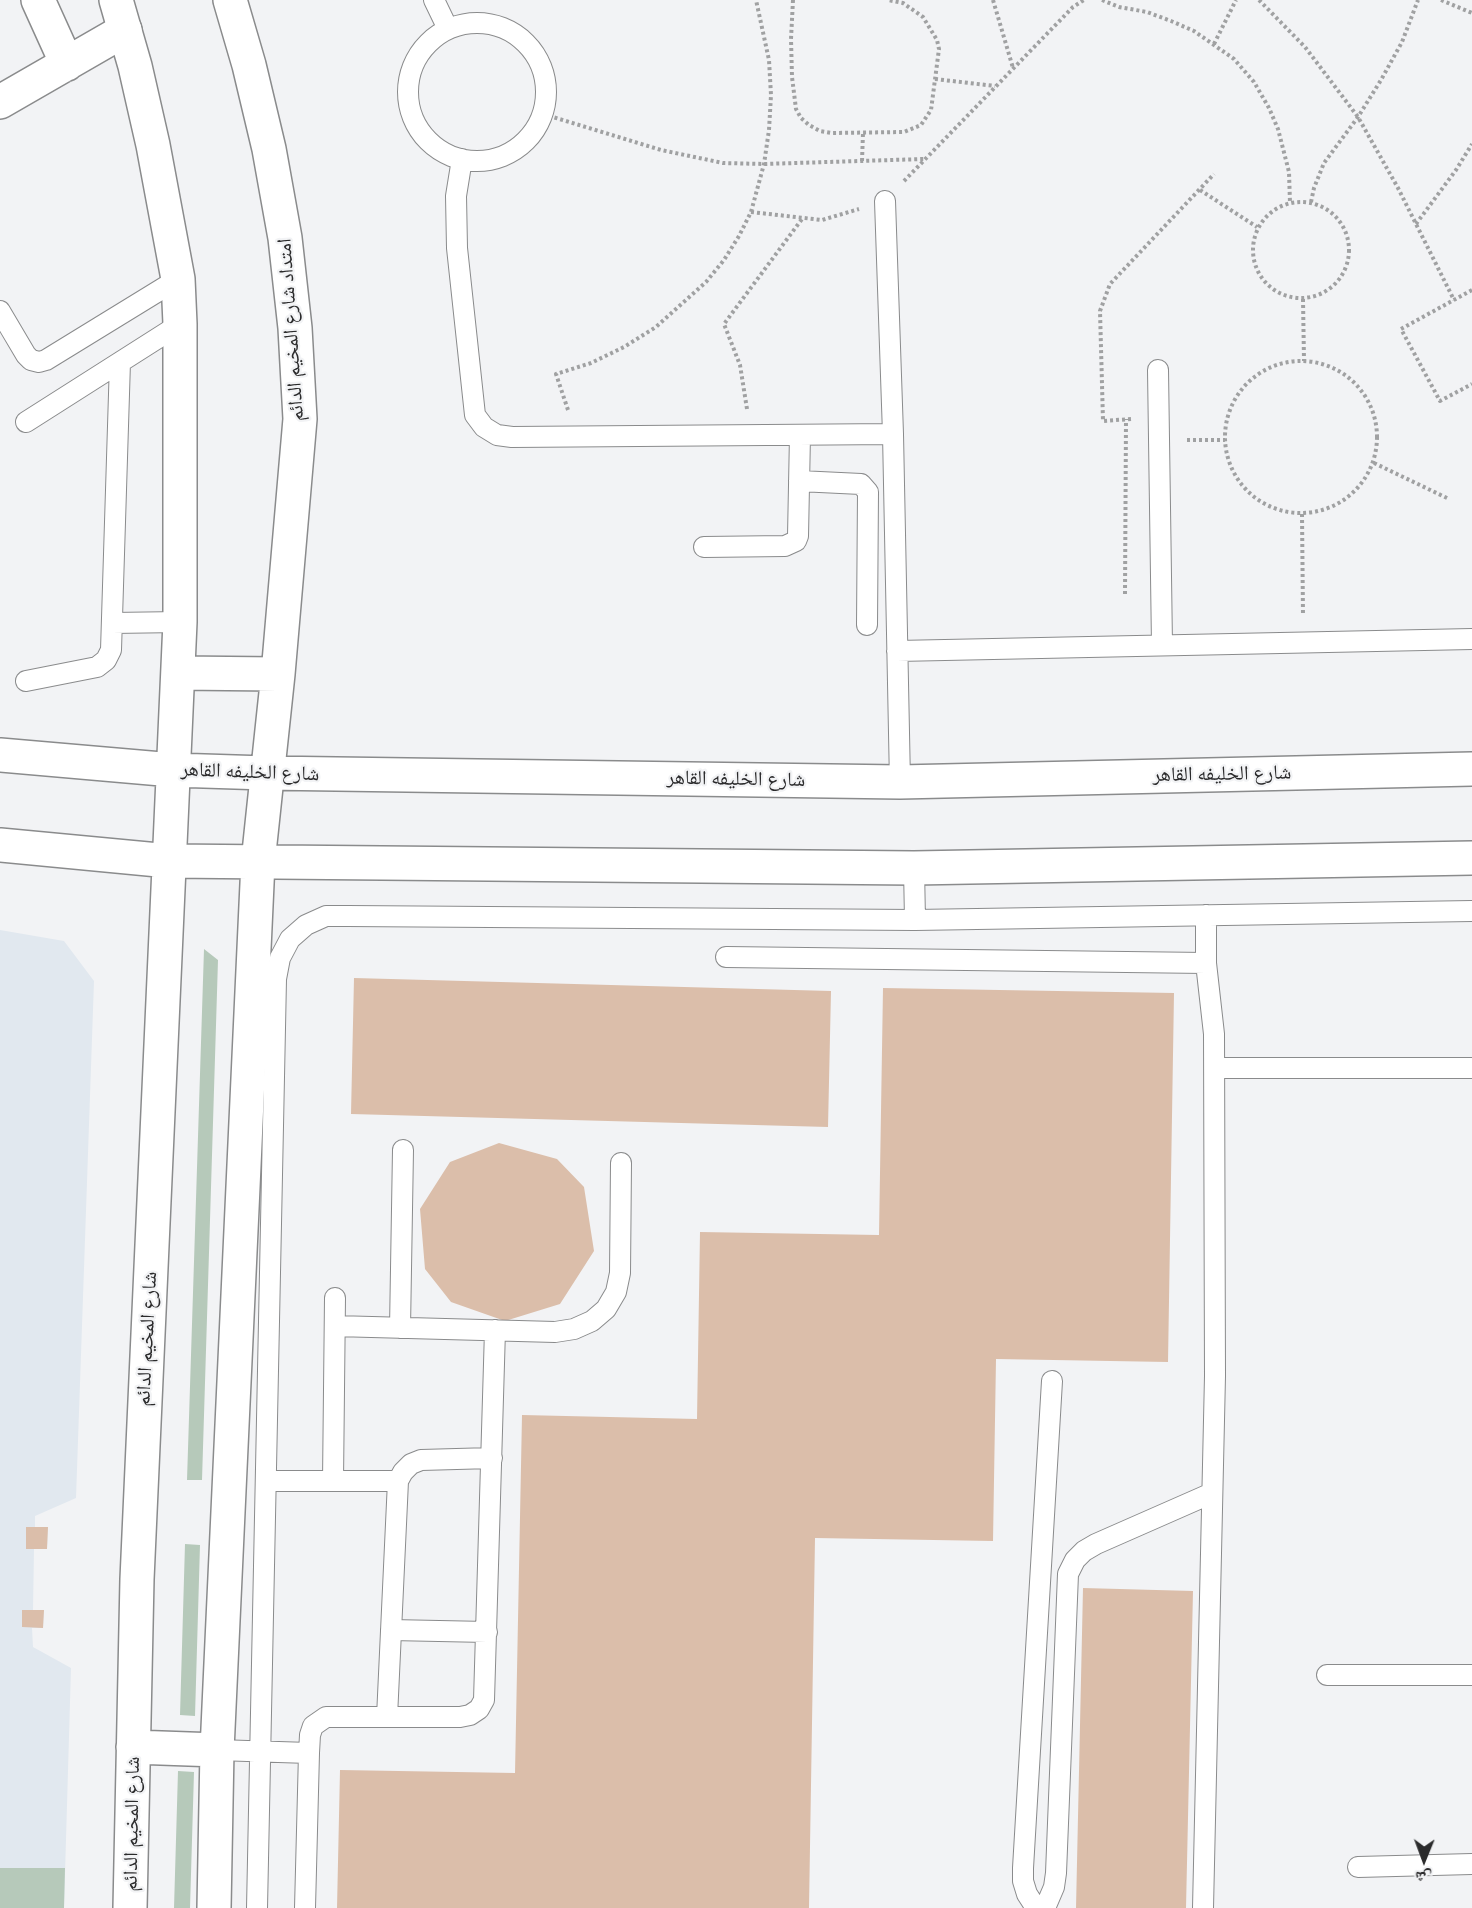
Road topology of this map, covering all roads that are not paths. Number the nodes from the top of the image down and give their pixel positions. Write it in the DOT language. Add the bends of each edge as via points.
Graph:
graph roads {
  1 [pos="38,0"];
  2 [pos="230,0"];
  3 [pos="434,0"];
  4 [pos="120,15"];
  5 [pos="448,29"];
  6 [pos="67,64"];
  7 [pos="0,102"];
  8 [pos="462,159"];
  9 [pos="885,201"];
  10 [pos="178,279"];
  11 [pos="0,311"];
  12 [pos="180,324"];
  13 [pos="120,362"];
  14 [pos="1158,370"];
  15 [pos="26,422"];
  16 [pos="893,434"];
  17 [pos="800,435"];
  18 [pos="799,481"];
  19 [pos="704,547"];
  20 [pos="180,622"];
  21 [pos="112,623"];
  22 [pos="867,624"];
  23 [pos="1472,639"];
  24 [pos="1162,645"];
  25 [pos="897,651"];
  26 [pos="178,673"];
  27 [pos="278,674"];
  28 [pos="26,681"];
  29 [pos="0,755"];
  30 [pos="1472,769"];
  31 [pos="173,770"];
  32 [pos="266,773"];
  33 [pos="900,782"];
  34 [pos="0,845"];
  35 [pos="1472,858"];
  36 [pos="169,861"];
  37 [pos="258,862"];
  38 [pos="914,868"];
  39 [pos="1472,911"];
  40 [pos="1206,915"];
  41 [pos="915,920"];
  42 [pos="726,957"];
  43 [pos="1206,963"];
  44 [pos="1215,1068"];
  45 [pos="1472,1068"];
  46 [pos="403,1150"];
  47 [pos="621,1163"];
  48 [pos="335,1298"];
  49 [pos="335,1326"];
  50 [pos="400,1328"];
  51 [pos="495,1330"];
  52 [pos="1052,1381"];
  53 [pos="492,1458"];
  54 [pos="333,1481"];
  55 [pos="398,1481"];
  56 [pos="266,1482"];
  57 [pos="1212,1493"];
  58 [pos="1040,1573"];
  59 [pos="1068,1574"];
  60 [pos="391,1630"];
  61 [pos="487,1632"];
  62 [pos="1327,1675"];
  63 [pos="1472,1675"];
  64 [pos="387,1717"];
  65 [pos="1032,1724"];
  66 [pos="1062,1726"];
  67 [pos="133,1747"];
  68 [pos="217,1750"];
  69 [pos="261,1752"];
  70 [pos="309,1753"];
  71 [pos="1472,1864"];
  72 [pos="1358,1867"];
  73 [pos="130,1908"];
  74 [pos="214,1908"];
  75 [pos="257,1908"];
  76 [pos="305,1908"];
  77 [pos="1036,1908"];
  78 [pos="1045,1908"];
  79 [pos="1203,1908"];
  1 -- 6 [label="main road"];
  2 -- 27 [label="main road, امتداد شارع المخيم الدائم" via="269,149 285,238 295,328 300,419"];
  3 -- 5 [label="lane"];
  4 -- 6 [label="main road"];
  4 -- 10 [label="main road" via="153,145"];
  5 -- 8 [label="lane" via="432,39 411,70 410,108 429,141"];
  5 -- 8 [label="lane" via="467,23 488,23 507,29 524,40 545,74 543,114 533,132 501,156"];
  6 -- 7 [label="main road"];
  8 -- 17 [label="lane" via="456,231 475,415 484,427 497,435"];
  9 -- 16 [label="lane"];
  10 -- 11 [label="lane" via="39,362 26,355"];
  10 -- 12 [label="main road"];
  12 -- 13 [label="lane"];
  12 -- 20 [label="main road"];
  13 -- 15 [label="lane"];
  13 -- 21 [label="lane"];
  14 -- 24 [label="lane"];
  16 -- 17 [label="lane"];
  16 -- 25 [label="lane"];
  17 -- 18 [label="lane"];
  18 -- 19 [label="lane" via="796,542"];
  18 -- 22 [label="lane" via="861,484 868,492"];
  20 -- 21 [label="lane"];
  20 -- 26 [label="main road"];
  21 -- 28 [label="lane" via="111,650 97,667"];
  23 -- 24 [label="lane"];
  24 -- 25 [label="lane"];
  25 -- 33 [label="lane"];
  26 -- 27 [label="main road"];
  26 -- 31 [label="main road"];
  27 -- 32 [label="main road, امتداد شارع المخيم الدائم"];
  29 -- 31 [label="main road, شارع الخليفه القاهر"];
  30 -- 33 [label="main road, شارع الخليفه القاهر"];
  31 -- 32 [label="main road, شارع الخليفه القاهر"];
  31 -- 36 [label="main road, شارع المخيم الدائم"];
  32 -- 33 [label="main road, شارع الخليفه القاهر"];
  32 -- 37 [label="main road"];
  34 -- 36 [label="main road"];
  35 -- 38 [label="main road"];
  36 -- 37 [label="main road"];
  36 -- 67 [label="main road, شارع المخيم الدائم"];
  37 -- 38 [label="main road"];
  37 -- 68 [label="main road"];
  38 -- 41 [label="lane"];
  39 -- 40 [label="lane"];
  40 -- 41 [label="lane"];
  40 -- 43 [label="lane"];
  41 -- 56 [label="lane" via="326,916 306,925 290,939 280,958 276,979"];
  42 -- 43 [label="lane"];
  43 -- 44 [label="lane"];
  44 -- 45 [label="lane"];
  44 -- 57 [label="lane"];
  46 -- 50 [label="lane"];
  47 -- 51 [label="lane" via="620,1273 616,1292 606,1309 574,1329"];
  48 -- 49 [label="lane"];
  49 -- 50 [label="lane"];
  49 -- 54 [label="lane"];
  50 -- 51 [label="lane"];
  51 -- 53 [label="lane"];
  52 -- 58 [label="lane"];
  53 -- 55 [label="lane" via="421,1460 411,1464"];
  53 -- 61 [label="lane"];
  54 -- 55 [label="lane"];
  54 -- 56 [label="lane"];
  55 -- 60 [label="lane"];
  56 -- 69 [label="lane"];
  57 -- 59 [label="lane" via="1096,1544 1075,1560"];
  57 -- 79 [label="lane"];
  58 -- 59 [label="lane"];
  58 -- 65 [label="lane"];
  59 -- 66 [label="lane"];
  60 -- 61 [label="lane"];
  60 -- 64 [label="lane"];
  61 -- 64 [label="lane" via="486,1690 479,1709 460,1717"];
  62 -- 63 [label="lane"];
  64 -- 70 [label="lane" via="326,1717 313,1726"];
  65 -- 66 [label="lane"];
  65 -- 77 [label="lane" via="1023,1881"];
  66 -- 78 [label="lane" via="1056,1873"];
  67 -- 68 [label="main road"];
  67 -- 73 [label="main road, شارع المخيم الدائم"];
  68 -- 69 [label="lane"];
  68 -- 74 [label="main road"];
  69 -- 70 [label="lane"];
  69 -- 75 [label="lane"];
  70 -- 76 [label="lane"];
  71 -- 72 [label="lane"];
}
